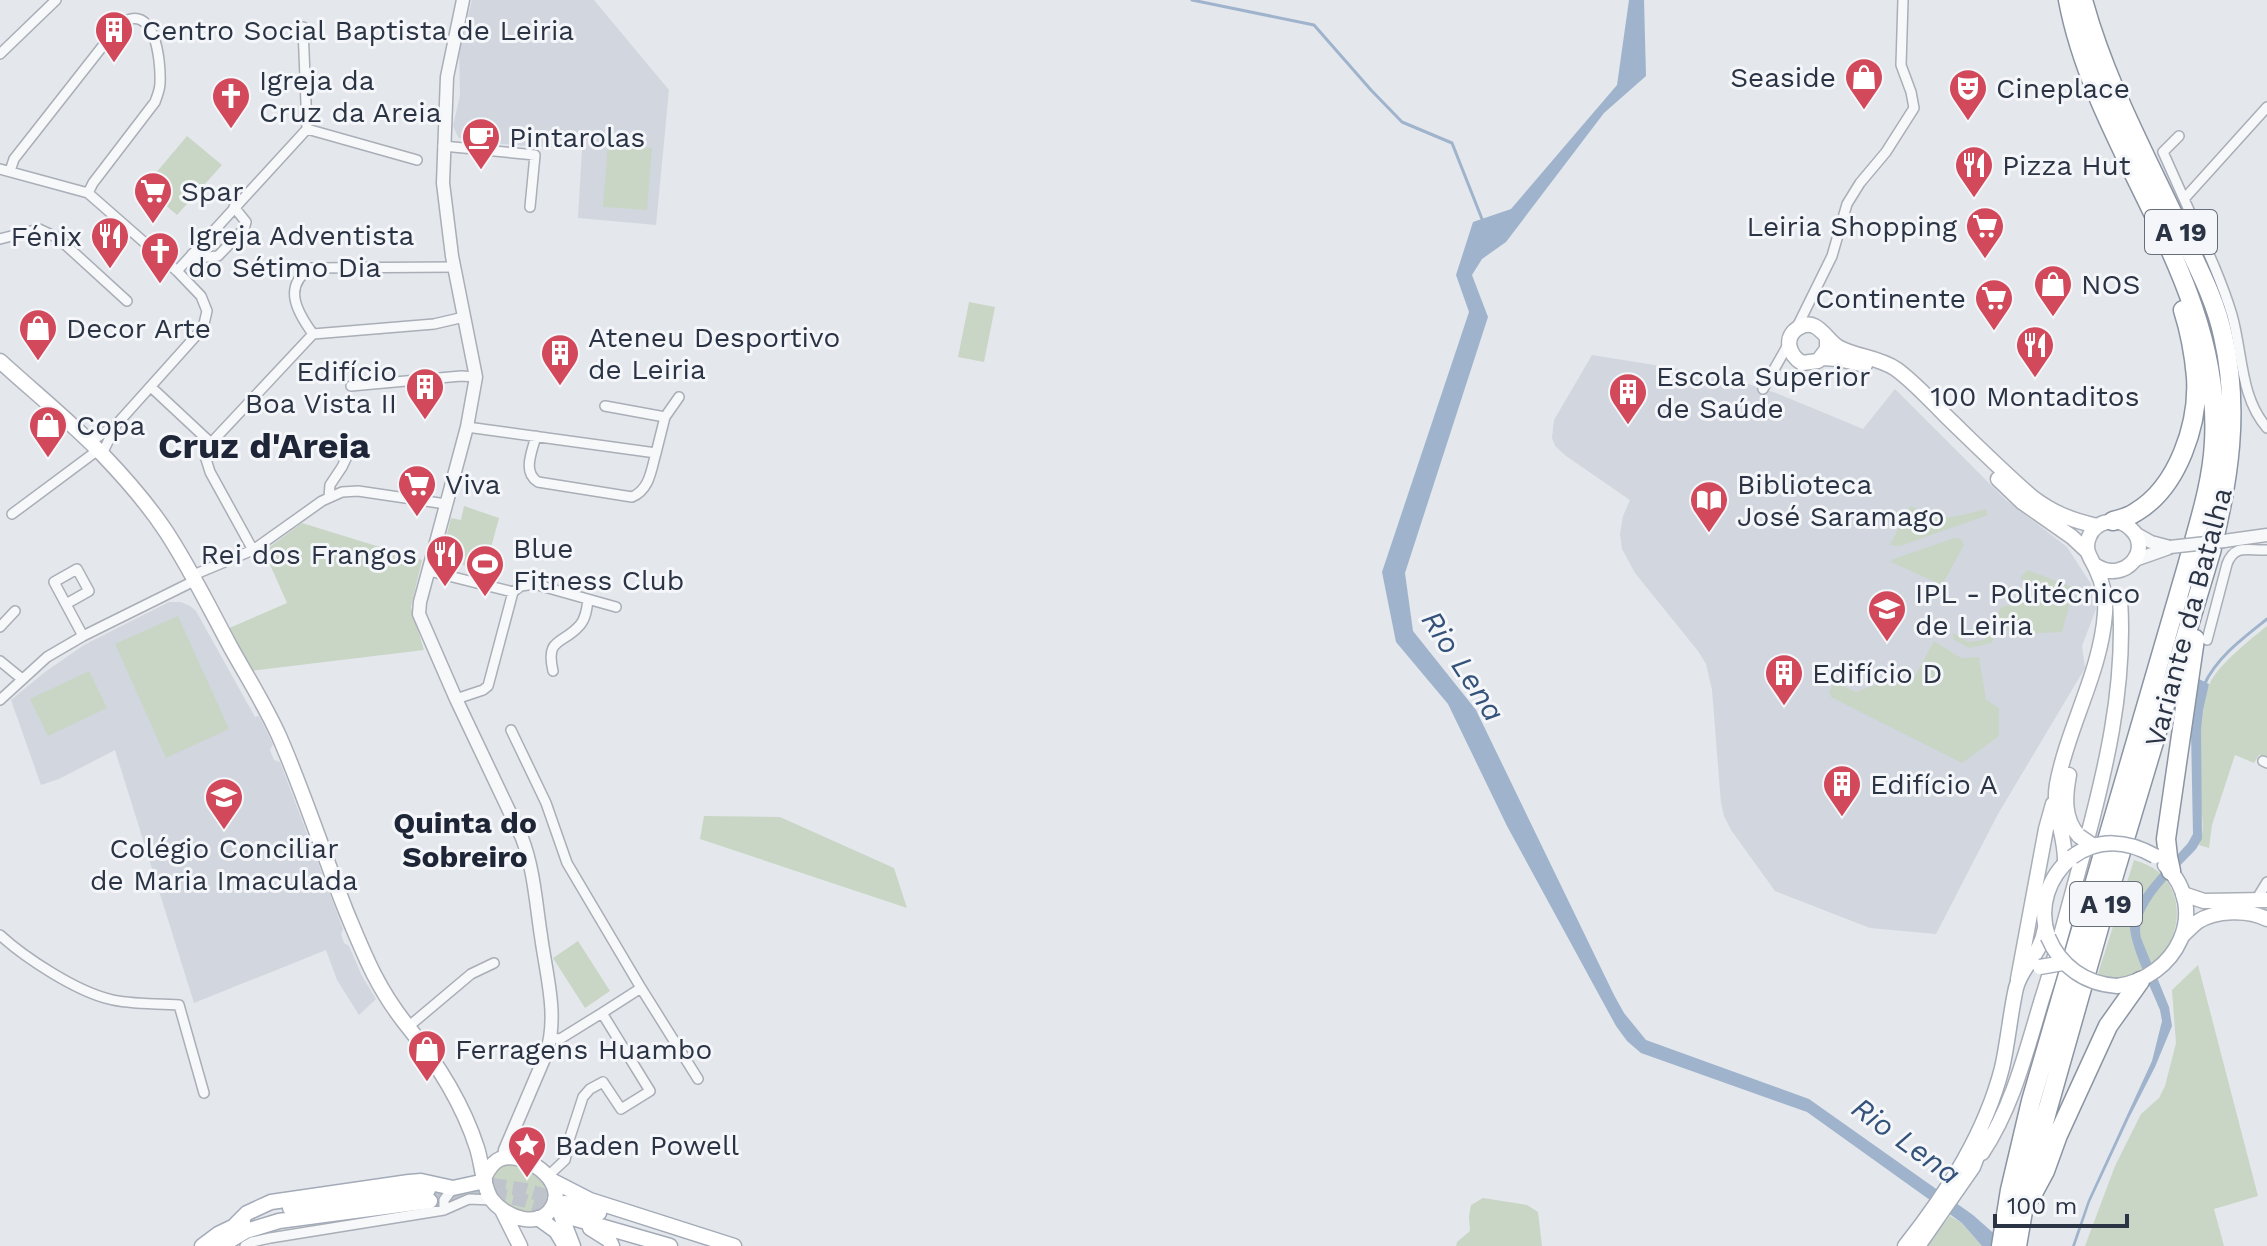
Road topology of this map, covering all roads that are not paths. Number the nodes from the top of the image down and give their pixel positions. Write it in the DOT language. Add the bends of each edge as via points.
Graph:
graph roads {
  1 [pos="56,0"];
  2 [pos="463,0"];
  3 [pos="1903,0"];
  4 [pos="2068,0"];
  5 [pos="2083,0"];
  6 [pos="2093,0"];
  7 [pos="303,27"];
  8 [pos="0,54"];
  9 [pos="2109,77"];
  10 [pos="2267,107"];
  11 [pos="307,129"];
  12 [pos="2179,136"];
  13 [pos="2120,143"];
  14 [pos="443,146"];
  15 [pos="417,160"];
  16 [pos="5,170"];
  17 [pos="88,193"];
  18 [pos="2184,199"];
  19 [pos="234,207"];
  20 [pos="530,207"];
  21 [pos="0,239"];
  22 [pos="192,254"];
  23 [pos="454,267"];
  24 [pos="177,271"];
  25 [pos="127,301"];
  26 [pos="1808,307"];
  27 [pos="464,317"];
  28 [pos="1815,326"];
  29 [pos="313,334"];
  30 [pos="1793,336"];
  31 [pos="1827,339"];
  32 [pos="1822,358"];
  33 [pos="1797,360"];
  34 [pos="0,361"];
  35 [pos="1776,365"];
  36 [pos="476,377"];
  37 [pos="351,386"];
  38 [pos="151,387"];
  39 [pos="1763,389"];
  40 [pos="679,397"];
  41 [pos="605,406"];
  42 [pos="665,417"];
  43 [pos="116,425"];
  44 [pos="467,427"];
  45 [pos="2267,427"];
  46 [pos="536,436"];
  47 [pos="211,443"];
  48 [pos="351,448"];
  49 [pos="97,449"];
  50 [pos="656,453"];
  51 [pos="329,497"];
  52 [pos="446,504"];
  53 [pos="12,514"];
  54 [pos="2105,524"];
  55 [pos="2135,533"];
  56 [pos="2265,536"];
  57 [pos="2152,547"];
  58 [pos="253,550"];
  59 [pos="2267,550"];
  60 [pos="2087,551"];
  61 [pos="2129,565"];
  62 [pos="2096,566"];
  63 [pos="429,571"];
  64 [pos="193,578"];
  65 [pos="513,592"];
  66 [pos="2120,599"];
  67 [pos="588,600"];
  68 [pos="2197,600"];
  69 [pos="66,604"];
  70 [pos="616,607"];
  71 [pos="15,611"];
  72 [pos="0,627"];
  73 [pos="83,636"];
  74 [pos="2207,640"];
  75 [pos="0,661"];
  76 [pos="553,671"];
  77 [pos="22,679"];
  78 [pos="456,699"];
  79 [pos="0,700"];
  80 [pos="511,730"];
  81 [pos="2055,800"];
  82 [pos="2092,845"];
  83 [pos="2068,860"];
  84 [pos="2171,871"];
  85 [pos="2267,883"];
  86 [pos="2183,894"];
  87 [pos="2261,900"];
  88 [pos="2267,919"];
  89 [pos="2046,932"];
  90 [pos="0,935"];
  91 [pos="2182,936"];
  92 [pos="494,963"];
  93 [pos="2063,963"];
  94 [pos="2140,981"];
  95 [pos="2017,985"];
  96 [pos="641,988"];
  97 [pos="602,1013"];
  98 [pos="408,1027"];
  99 [pos="551,1038"];
  100 [pos="698,1079"];
  101 [pos="204,1093"];
  102 [pos="513,1131"];
  103 [pos="477,1149"];
  104 [pos="500,1159"];
  105 [pos="523,1160"];
  106 [pos="1973,1167"];
  107 [pos="550,1178"];
  108 [pos="485,1179"];
  109 [pos="1956,1184"];
  110 [pos="453,1188"];
  111 [pos="497,1205"];
  112 [pos="563,1206"];
  113 [pos="444,1210"];
  114 [pos="2024,1210"];
  115 [pos="536,1219"];
  116 [pos="235,1225"];
  117 [pos="1924,1230"];
  118 [pos="202,1246"];
  119 [pos="221,1246"];
  120 [pos="245,1246"];
  121 [pos="520,1246"];
  122 [pos="565,1246"];
  123 [pos="573,1246"];
  124 [pos="612,1246"];
  125 [pos="670,1246"];
  126 [pos="710,1246"];
  127 [pos="734,1246"];
  128 [pos="1905,1246"];
  129 [pos="1918,1246"];
  130 [pos="2001,1246"];
  131 [pos="2017,1246"];
  1 -- 8 [label="street"];
  2 -- 14 [label="street" via="447,77"];
  3 -- 26 [label="street" via="1901,65 1914,108 1847,204 1832,256"];
  4 -- 13 [label="highway, Variante da Batalha / A 19" via="2088,69"];
  5 -- 9 [label="highway, Variante da Batalha / A 19"];
  6 -- 9 [label="main road"];
  7 -- 11 [label="street"];
  9 -- 68 [label="highway, Variante da Batalha / A 19" via="2205,283 2224,337 2232,394 2231,451 2224,500"];
  10 -- 18 [label="street"];
  11 -- 15 [label="street"];
  11 -- 19 [label="street"];
  12 -- 18 [label="street" via="2163,152"];
  13 -- 54 [label="highway" via="2182,307 2196,392 2186,443 2164,485 2142,509"];
  13 -- 130 [label="highway, Variante da Batalha / A 19" via="2203,333 2213,395 2213,462 2031,1101"];
  14 -- 20 [label="street" via="535,155"];
  14 -- 23 [label="street"];
  16 -- 17 [label="street"];
  16 -- 17 [label="street" via="120,24 135,14 151,27 159,90"];
  17 -- 24 [label="street"];
  18 -- 45 [label="street" via="2223,287 2250,402"];
  19 -- 22 [label="street"];
  19 -- 22 [label="street" via="246,222 244,229 218,256"];
  21 -- 25 [label="street" via="39,229 48,232"];
  22 -- 24 [label="street"];
  23 -- 27 [label="street"];
  23 -- 29 [label="street" via="311,268 297,280 293,293"];
  24 -- 38 [label="street" via="204,301 207,317"];
  26 -- 28 [label="street"];
  26 -- 30 [label="street"];
  27 -- 29 [label="street"];
  27 -- 36 [label="street"];
  28 -- 30 [label="main road" via="1802,326"];
  28 -- 31 [label="main road"];
  29 -- 47 [label="street"];
  30 -- 33 [label="main road" via="1791,353"];
  30 -- 35 [label="street"];
  31 -- 32 [label="main road"];
  31 -- 54 [label="main road" via="1894,368 2032,497 2060,516"];
  32 -- 33 [label="main road" via="1807,364"];
  32 -- 60 [label="main road" via="1889,376 2022,502"];
  33 -- 35 [label="street"];
  34 -- 49 [label="main road"];
  35 -- 39 [label="street"];
  36 -- 37 [label="street"];
  36 -- 44 [label="street"];
  38 -- 43 [label="street"];
  38 -- 47 [label="street"];
  40 -- 42 [label="street"];
  41 -- 42 [label="street"];
  42 -- 50 [label="street"];
  43 -- 49 [label="street"];
  43 -- 49 [label="street" via="96,438"];
  44 -- 46 [label="street"];
  44 -- 52 [label="street"];
  46 -- 50 [label="street"];
  46 -- 50 [label="street" via="528,470 533,480 632,497 646,485"];
  47 -- 58 [label="street" via="206,463"];
  48 -- 51 [label="street" via="330,485"];
  49 -- 53 [label="street"];
  49 -- 64 [label="main road" via="162,526"];
  51 -- 52 [label="street" via="358,491"];
  51 -- 58 [label="street"];
  52 -- 63 [label="street"];
  54 -- 55 [label="main road" via="2129,527"];
  54 -- 60 [label="main road" via="2088,537"];
  55 -- 57 [label="street"];
  55 -- 61 [label="main road" via="2138,547"];
  56 -- 57 [label="street, bridge"];
  57 -- 61 [label="street"];
  58 -- 64 [label="street"];
  59 -- 74 [label="street" via="2232,554"];
  60 -- 62 [label="main road"];
  61 -- 62 [label="main road" via="2109,572"];
  61 -- 66 [label="main road"];
  62 -- 81 [label="main road" via="2104,594 2103,633"];
  63 -- 65 [label="street"];
  63 -- 78 [label="street" via="419,614"];
  64 -- 73 [label="street"];
  64 -- 98 [label="main road" via="280,739 375,979"];
  65 -- 67 [label="street" via="534,584"];
  65 -- 78 [label="street" via="488,686"];
  66 -- 82 [label="main road, bridge" via="2068,779 2070,824"];
  66 -- 106 [label="main road" via="2118,689 2101,787 2013,1092"];
  67 -- 70 [label="street"];
  67 -- 76 [label="street" via="583,622 551,650"];
  68 -- 84 [label="highway" via="2166,839"];
  68 -- 114 [label="highway, Variante da Batalha / A 19" via="2112,882"];
  69 -- 73 [label="street"];
  71 -- 72 [label="street"];
  73 -- 77 [label="street"];
  75 -- 77 [label="street"];
  77 -- 79 [label="street"];
  78 -- 99 [label="street" via="527,849"];
  80 -- 96 [label="street" via="572,873"];
  81 -- 83 [label="main road"];
  81 -- 95 [label="main road"];
  82 -- 83 [label="main road, bridge"];
  82 -- 84 [label="main road, bridge" via="2129,845 2155,856"];
  83 -- 89 [label="main road" via="2047,892"];
  84 -- 86 [label="main road"];
  85 -- 87 [label="street"];
  86 -- 87 [label="main road" via="2204,901"];
  86 -- 91 [label="main road"];
  88 -- 91 [label="main road" via="2248,913 2214,916"];
  89 -- 93 [label="main road, bridge"];
  89 -- 95 [label="main road"];
  90 -- 101 [label="street" via="33,961 98,996 179,1005"];
  91 -- 94 [label="main road" via="2168,960"];
  92 -- 98 [label="street" via="471,974"];
  93 -- 94 [label="main road, bridge" via="2088,979 2117,986"];
  93 -- 106 [label="main road, bridge" via="2040,967 2028,982 2003,1088"];
  94 -- 114 [label="highway" via="2108,1026"];
  95 -- 109 [label="main road" via="1997,1084"];
  96 -- 97 [label="street"];
  96 -- 100 [label="street"];
  97 -- 99 [label="street" via="560,1039"];
  97 -- 107 [label="street" via="650,1091 621,1109 603,1082 590,1089 579,1106 565,1160"];
  98 -- 103 [label="main road" via="445,1077"];
  99 -- 102 [label="street"];
  102 -- 104 [label="street"];
  102 -- 105 [label="street"];
  103 -- 104 [label="main road"];
  103 -- 108 [label="main road"];
  104 -- 105 [label="main road"];
  104 -- 108 [label="main road"];
  105 -- 107 [label="main road"];
  106 -- 109 [label="main road"];
  107 -- 112 [label="main road"];
  107 -- 127 [label="main road" via="590,1200"];
  108 -- 110 [label="main road"];
  108 -- 111 [label="main road"];
  109 -- 117 [label="main road"];
  110 -- 113 [label="street"];
  110 -- 116 [label="main road" via="421,1181 283,1200 247,1213"];
  111 -- 113 [label="street" via="469,1199"];
  111 -- 115 [label="main road" via="516,1217"];
  111 -- 121 [label="main road"];
  112 -- 115 [label="main road"];
  112 -- 123 [label="main road"];
  112 -- 124 [label="main road"];
  112 -- 125 [label="main road"];
  112 -- 126 [label="main road"];
  113 -- 120 [label="street"];
  114 -- 131 [label="highway, Variante da Batalha / A 19"];
  115 -- 121 [label="main road"];
  115 -- 122 [label="main road" via="556,1231"];
  116 -- 118 [label="main road"];
  116 -- 119 [label="main road" via="279,1210 429,1196 279,1221"];
  117 -- 128 [label="main road"];
  117 -- 129 [label="main road"];
}
